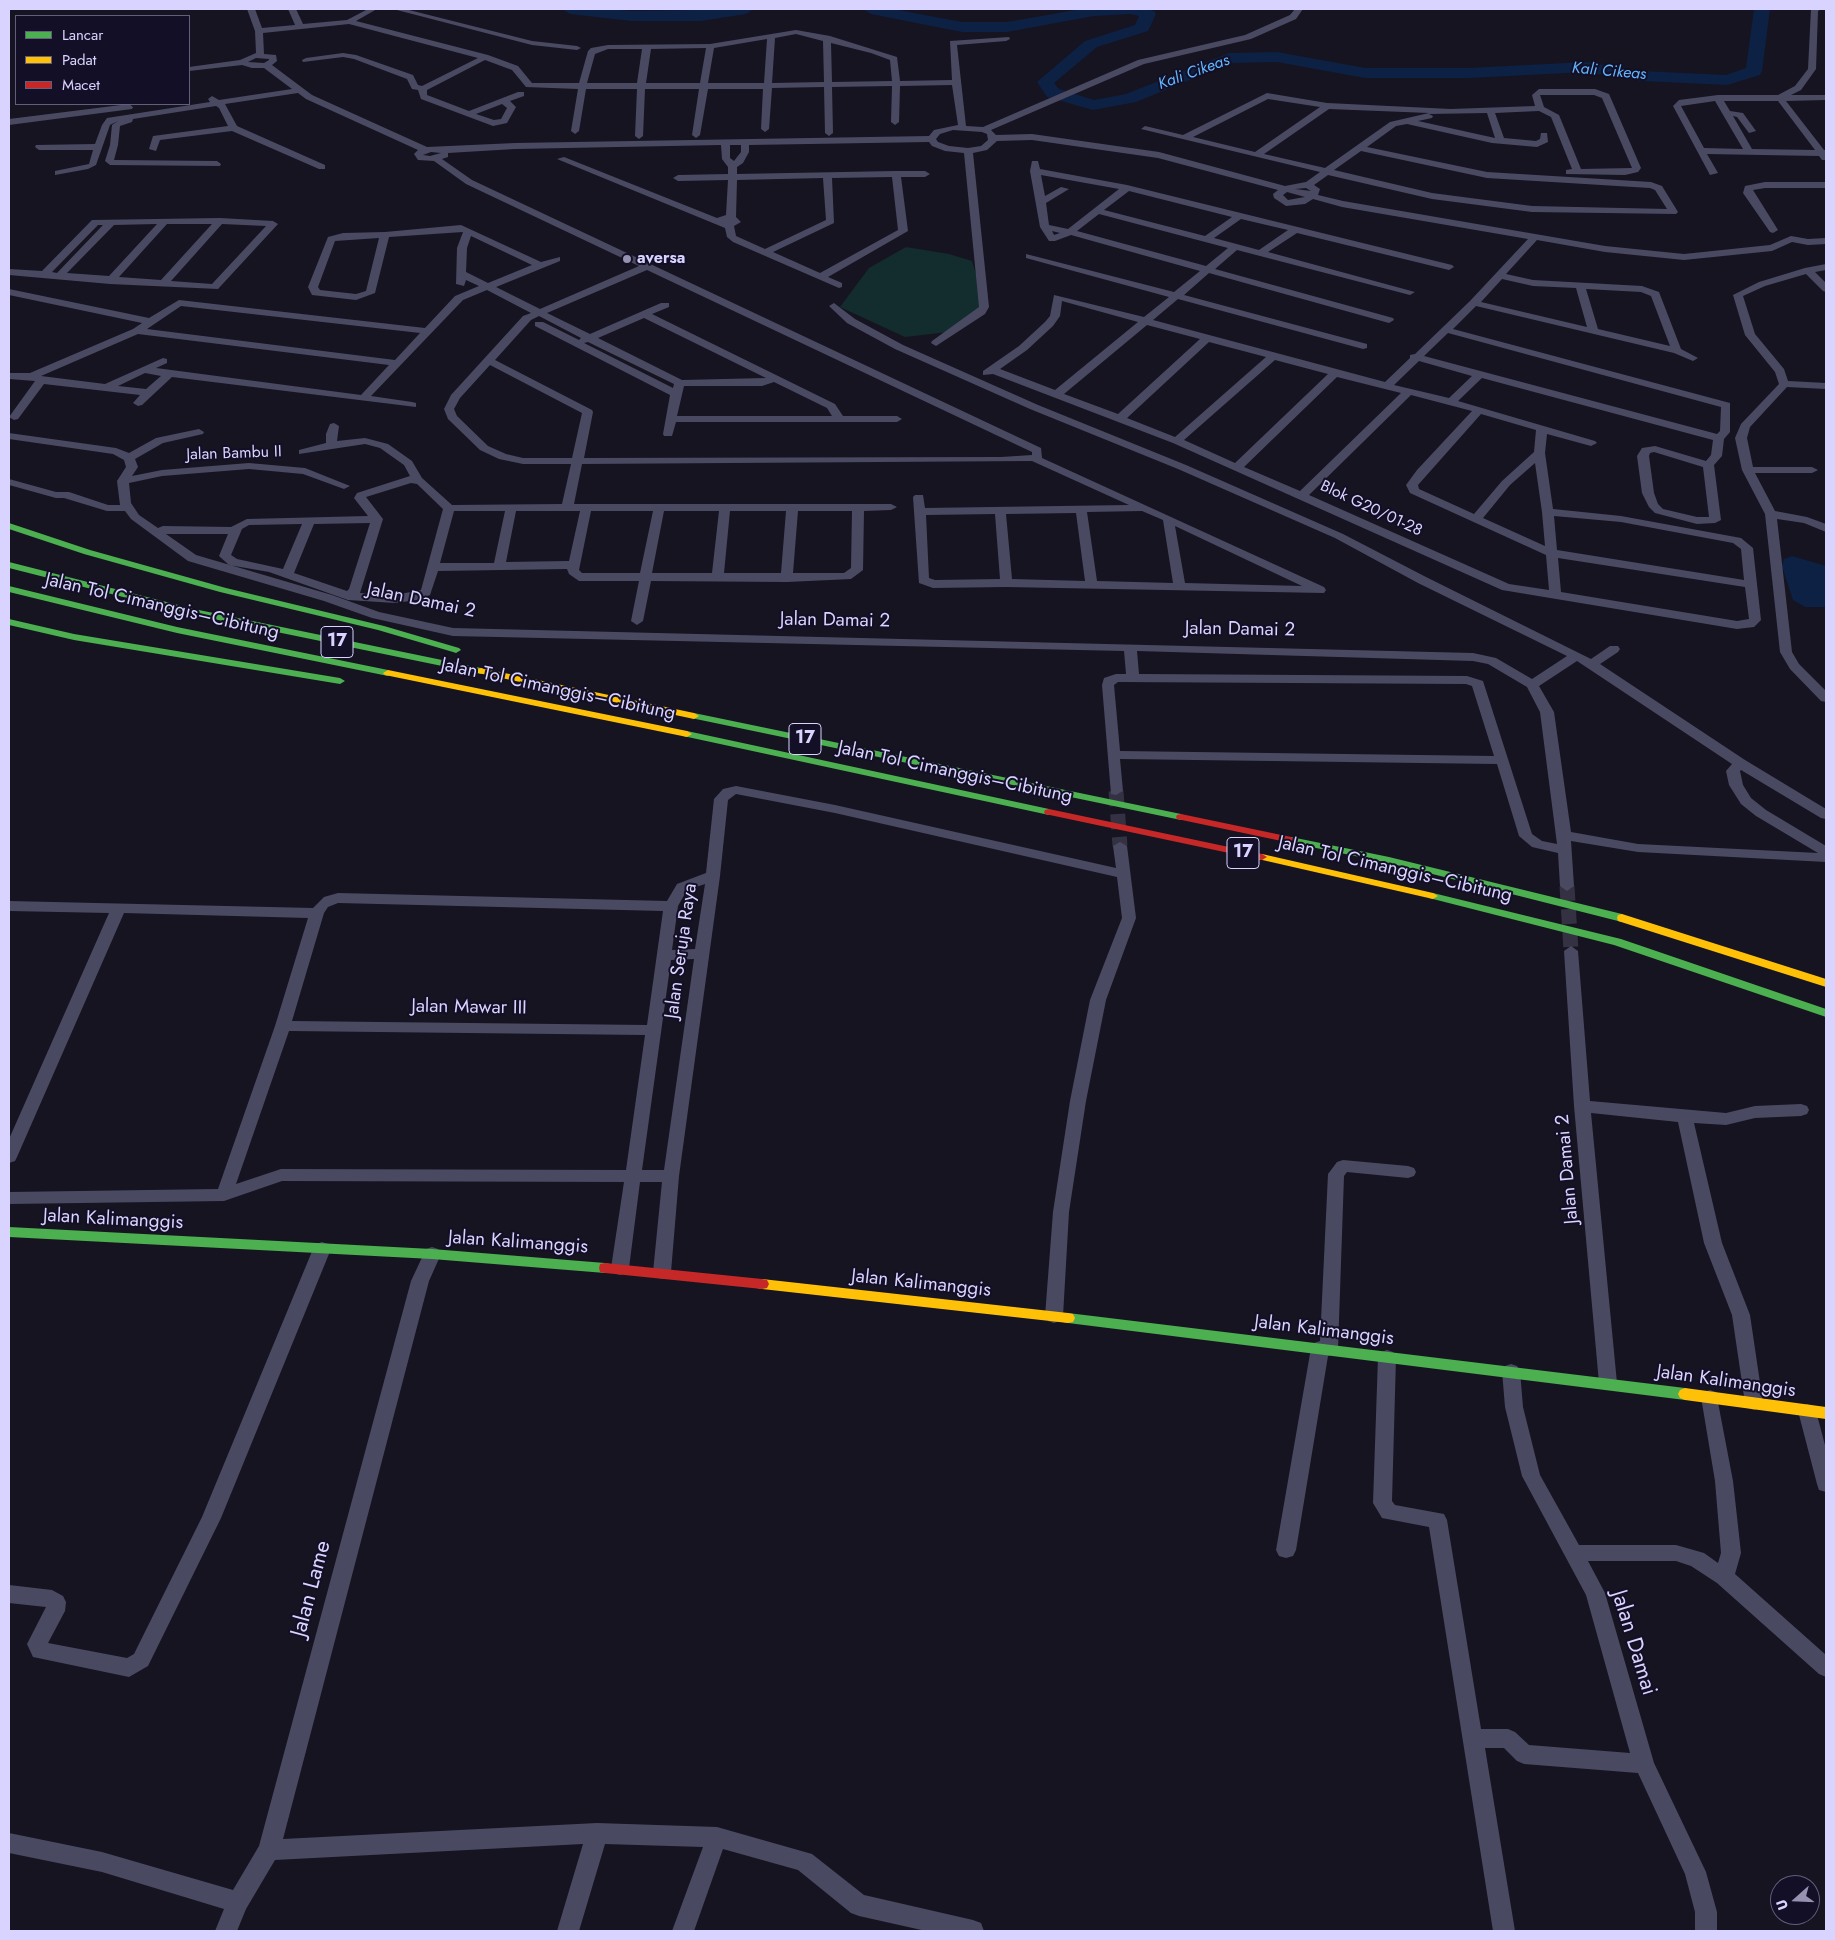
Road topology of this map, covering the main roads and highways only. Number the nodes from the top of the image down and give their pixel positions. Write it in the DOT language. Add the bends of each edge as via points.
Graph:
graph roads {
  1 [pos="9,526"];
  2 [pos="9,565"];
  3 [pos="9,589"];
  4 [pos="9,622"];
  5 [pos="466,653"];
  6 [pos="505,664"];
  7 [pos="356,683"];
  8 [pos="435,695"];
  9 [pos="667,710"];
  10 [pos="651,726"];
  11 [pos="1826,983"];
  12 [pos="1826,1013"];
  13 [pos="9,1232"];
  14 [pos="1826,1414"];
  1 -- 5 [label="main road" via="87,552 223,590 381,628"];
  2 -- 9 [label="main road, Jalan Tol Cimanggis–Cibitung / 17" via="194,612"];
  3 -- 10 [label="main road, Jalan Tol Cimanggis–Cibitung / 17" via="177,630"];
  4 -- 7 [label="main road" via="74,637"];
  6 -- 9 [label="main road"];
  8 -- 10 [label="main road"];
  9 -- 11 [label="main road, Jalan Tol Cimanggis–Cibitung / 17" via="1389,860 1632,920"];
  10 -- 12 [label="main road, Jalan Tol Cimanggis–Cibitung / 17" via="1382,882 1617,942"];
  13 -- 14 [label="main road, Jalan Kalimanggis" via="432,1254 662,1272 1511,1371"];
}
